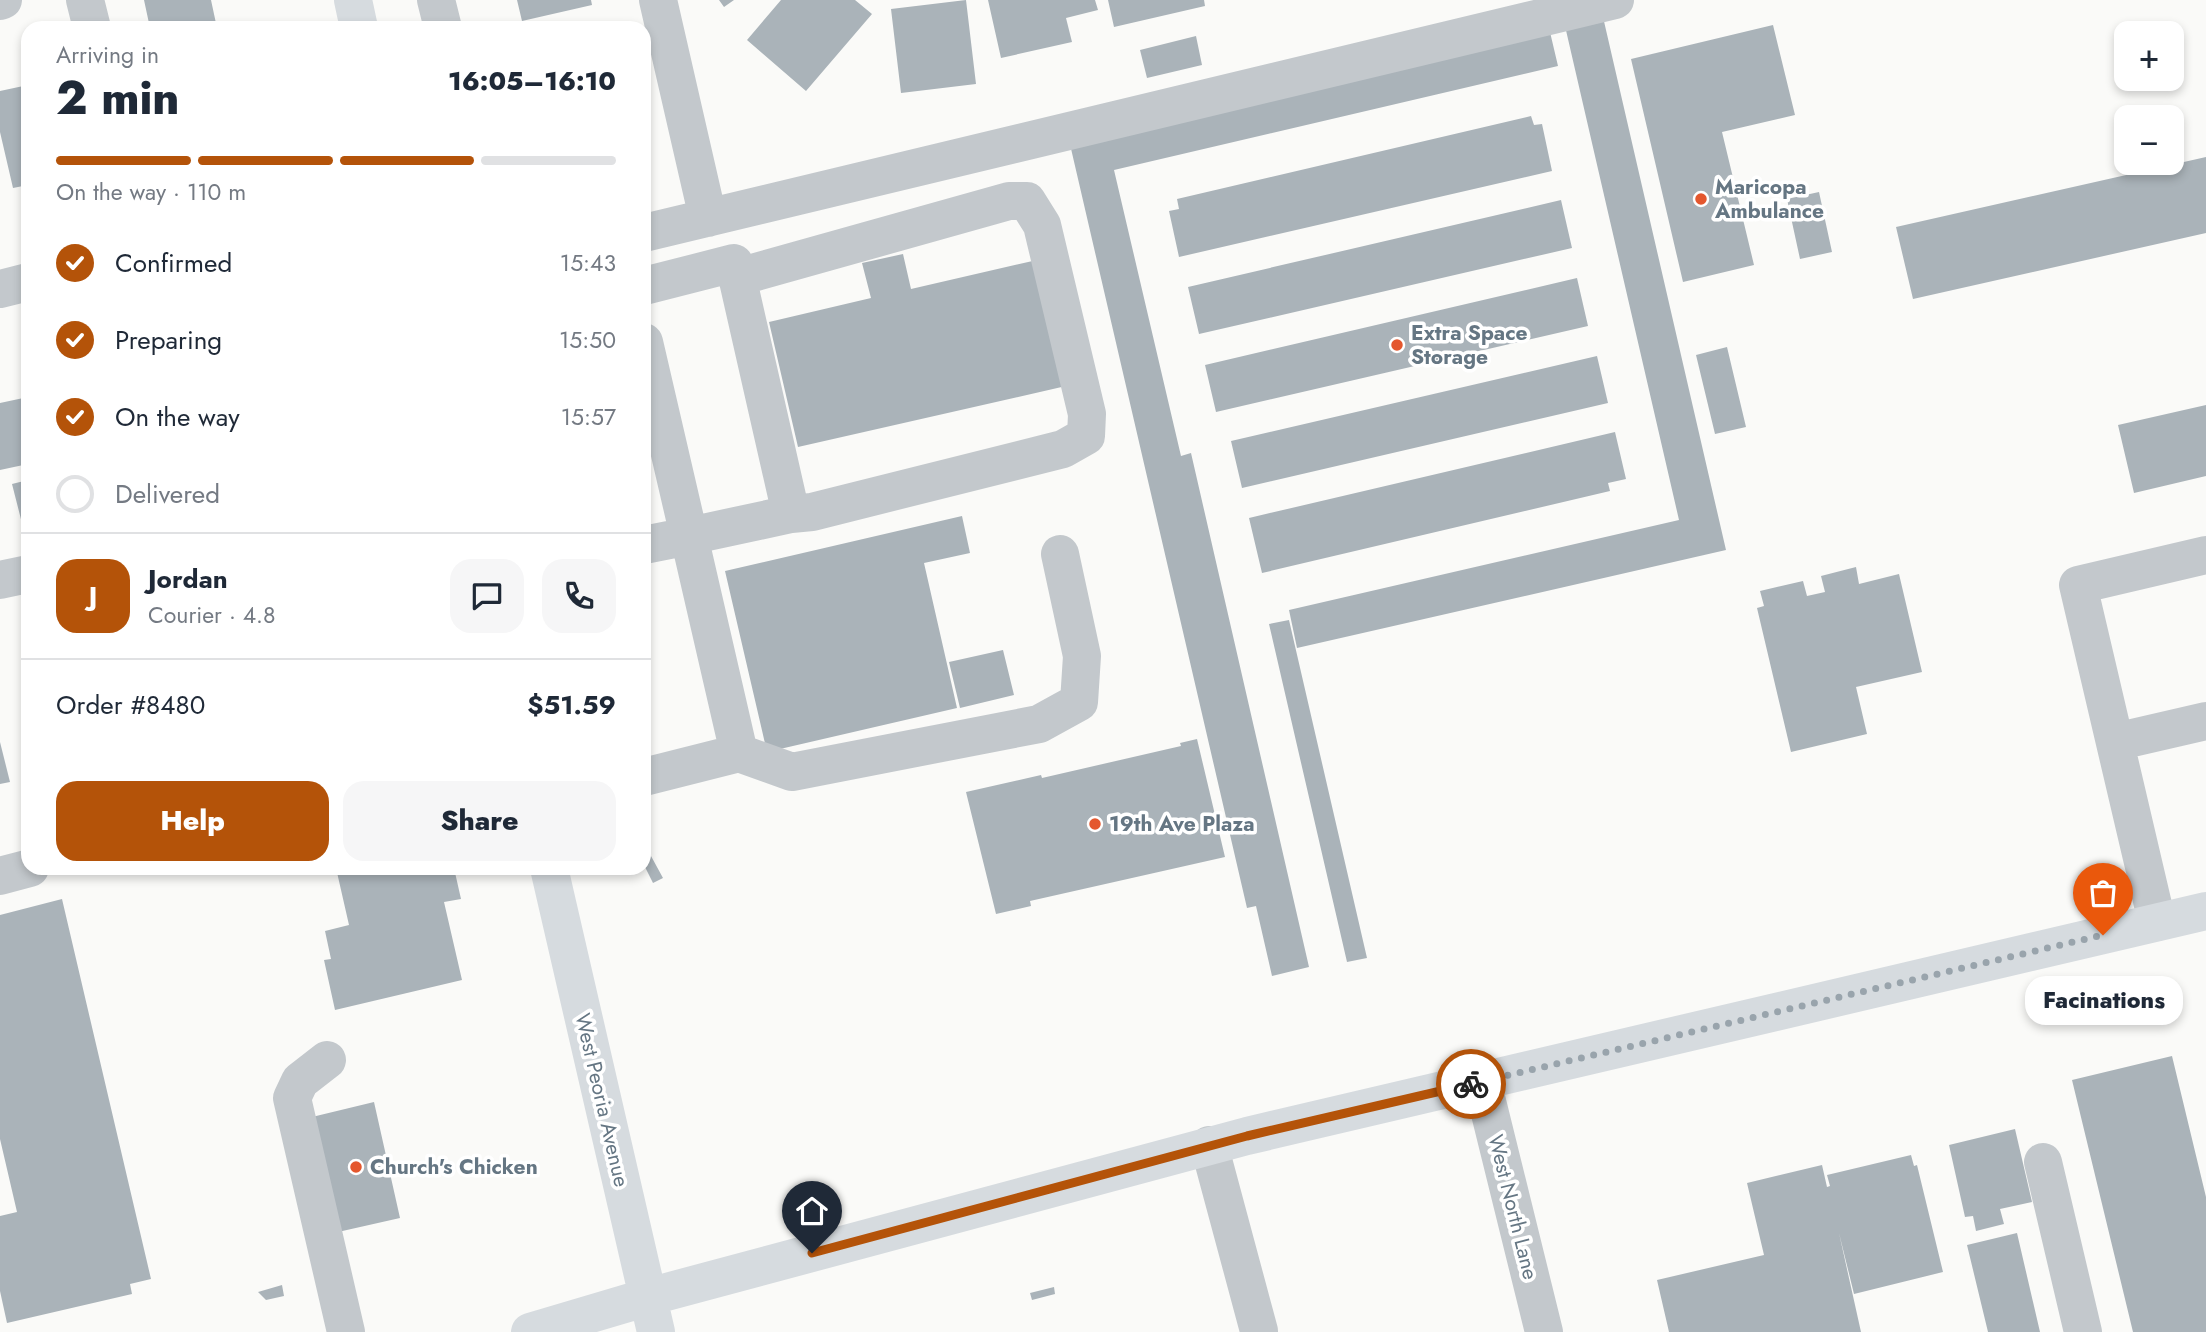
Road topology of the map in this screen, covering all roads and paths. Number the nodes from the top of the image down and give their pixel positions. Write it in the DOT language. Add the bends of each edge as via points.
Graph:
graph roads {
  1 [pos="85,0"];
  2 [pos="353,0"];
  3 [pos="436,0"];
  4 [pos="658,0"];
  5 [pos="1615,0"];
  6 [pos="90,21"];
  7 [pos="358,21"];
  8 [pos="441,21"];
  9 [pos="708,218"];
  10 [pos="651,231"];
  11 [pos="738,277"];
  12 [pos="21,284"];
  13 [pos="651,284"];
  14 [pos="0,289"];
  15 [pos="651,372"];
  16 [pos="791,514"];
  17 [pos="690,536"];
  18 [pos="651,544"];
  19 [pos="1059,554"];
  20 [pos="2206,555"];
  21 [pos="21,576"];
  22 [pos="0,580"];
  23 [pos="2206,721"];
  24 [pos="2115,742"];
  25 [pos="740,753"];
  26 [pos="651,776"];
  27 [pos="21,870"];
  28 [pos="551,875"];
  29 [pos="0,876"];
  30 [pos="2206,911"];
  31 [pos="2157,922"];
  32 [pos="327,1060"];
  33 [pos="1482,1081"];
  34 [pos="1209,1145"];
  35 [pos="2043,1162"];
  36 [pos="652,1315"];
  37 [pos="1259,1331"];
  38 [pos="346,1332"];
  39 [pos="530,1332"];
  40 [pos="1544,1332"];
  41 [pos="2083,1332"];
  1 -- 6 [label="street"];
  2 -- 7 [label="main road"];
  3 -- 8 [label="street"];
  4 -- 9 [label="street"];
  5 -- 9 [label="street"];
  9 -- 10 [label="street"];
  11 -- 13 [label="street" via="734,263"];
  11 -- 16 [label="street"];
  11 -- 16 [label="street" via="1009,201 1027,201 1042,225 1087,414 1086,436 1063,449"];
  12 -- 14 [label="street"];
  15 -- 17 [label="street"];
  16 -- 17 [label="street"];
  17 -- 18 [label="street"];
  17 -- 25 [label="street"];
  19 -- 25 [label="street" via="1082,656 1079,702 1039,724 792,772"];
  20 -- 24 [label="street" via="2078,585"];
  21 -- 22 [label="street"];
  23 -- 24 [label="street"];
  24 -- 31 [label="street"];
  25 -- 26 [label="street"];
  27 -- 29 [label="street"];
  28 -- 36 [label="main road, West Peoria Avenue"];
  30 -- 31 [label="main road"];
  31 -- 33 [label="main road"];
  32 -- 38 [label="street" via="300,1081 292,1098"];
  33 -- 34 [label="main road"];
  33 -- 40 [label="street, West North Lane"];
  34 -- 36 [label="main road"];
  34 -- 37 [label="street"];
  35 -- 41 [label="street"];
  36 -- 39 [label="main road"];
}
